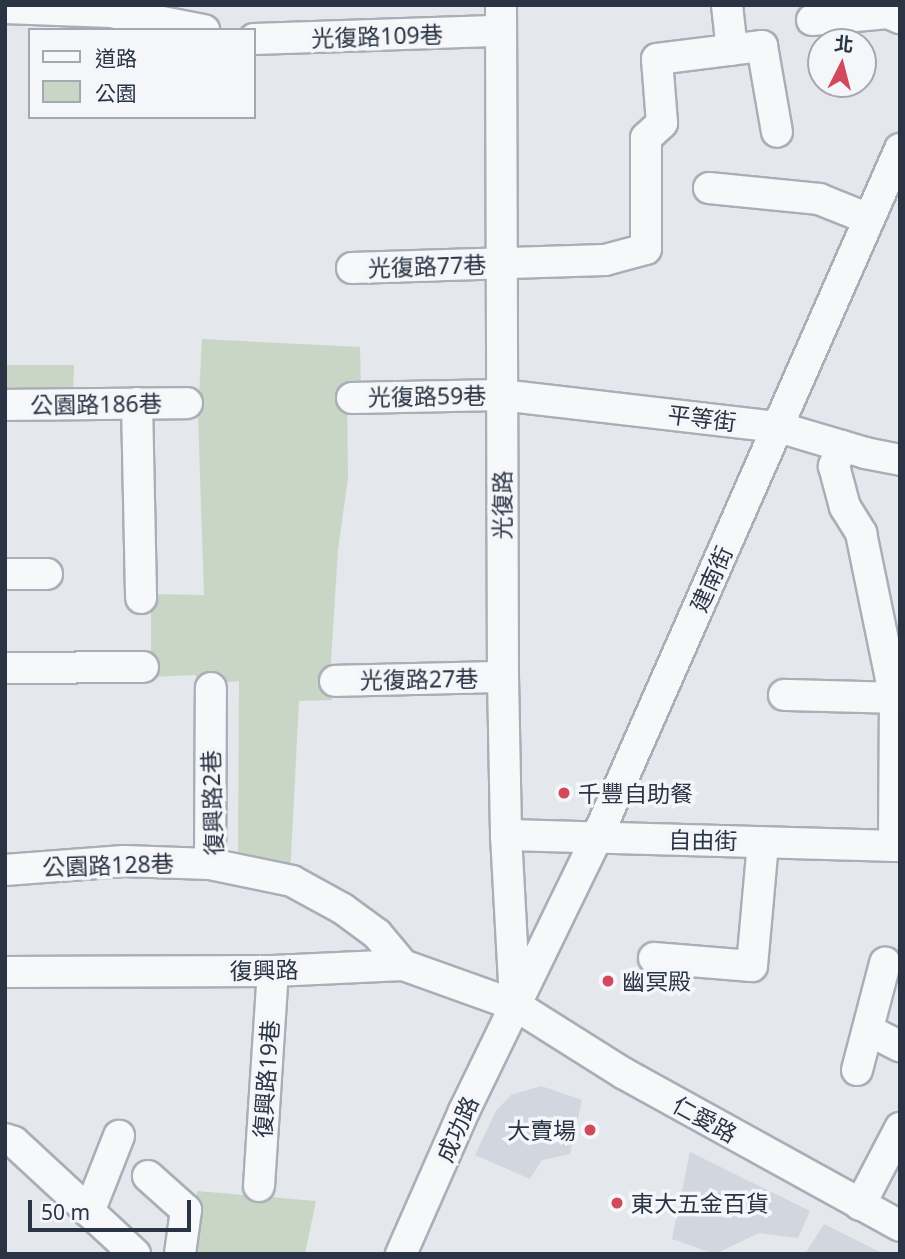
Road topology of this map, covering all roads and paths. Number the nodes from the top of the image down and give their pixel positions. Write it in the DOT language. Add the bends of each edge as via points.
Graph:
graph roads {
  1 [pos="727,5"];
  2 [pos="11,7"];
  3 [pos="501,18"];
  4 [pos="900,18"];
  5 [pos="812,20"];
  6 [pos="194,28"];
  7 [pos="256,39"];
  8 [pos="732,50"];
  9 [pos="777,132"];
  10 [pos="900,149"];
  11 [pos="709,188"];
  12 [pos="869,219"];
  13 [pos="501,264"];
  14 [pos="352,268"];
  15 [pos="501,395"];
  16 [pos="352,398"];
  17 [pos="137,403"];
  18 [pos="187,403"];
  19 [pos="5,405"];
  20 [pos="778,427"];
  21 [pos="842,446"];
  22 [pos="900,460"];
  23 [pos="5,574"];
  24 [pos="47,574"];
  25 [pos="141,598"];
  26 [pos="143,667"];
  27 [pos="5,668"];
  28 [pos="503,677"];
  29 [pos="335,681"];
  30 [pos="211,688"];
  31 [pos="784,695"];
  32 [pos="895,698"];
  33 [pos="506,835"];
  34 [pos="597,838"];
  35 [pos="763,842"];
  36 [pos="897,846"];
  37 [pos="210,864"];
  38 [pos="5,870"];
  39 [pos="654,958"];
  40 [pos="886,963"];
  41 [pos="403,965"];
  42 [pos="273,971"];
  43 [pos="5,972"];
  44 [pos="515,1005"];
  45 [pos="868,1030"];
  46 [pos="900,1046"];
  47 [pos="857,1070"];
  48 [pos="900,1128"];
  49 [pos="120,1136"];
  50 [pos="5,1139"];
  51 [pos="148,1176"];
  52 [pos="259,1186"];
  53 [pos="860,1205"];
  54 [pos="89,1212"];
  55 [pos="900,1226"];
  56 [pos="135,1254"];
  57 [pos="180,1254"];
  58 [pos="401,1254"];
  1 -- 8 [label="street"];
  2 -- 6 [label="street" via="111,12"];
  3 -- 7 [label="street, 光復路109巷"];
  3 -- 13 [label="street, 光復路"];
  4 -- 5 [label="street" via="888,13"];
  8 -- 9 [label="street" via="762,46"];
  8 -- 13 [label="street, 光復路77巷" via="657,59 662,123 646,138 646,248 605,260"];
  10 -- 12 [label="street, 建南街"];
  11 -- 12 [label="street" via="819,199"];
  12 -- 20 [label="street, 建南街"];
  13 -- 14 [label="street, 光復路77巷"];
  13 -- 15 [label="street, 光復路"];
  15 -- 16 [label="street, 光復路59巷"];
  15 -- 20 [label="street, 平等街"];
  15 -- 28 [label="street, 光復路"];
  17 -- 18 [label="street, 公園路186巷"];
  17 -- 19 [label="street, 公園路186巷"];
  17 -- 25 [label="street"];
  20 -- 21 [label="street, 平等街"];
  20 -- 34 [label="street, 建南街"];
  21 -- 22 [label="street, 平等街"];
  21 -- 32 [label="street" via="834,466 845,507 861,533"];
  23 -- 24 [label="street"];
  26 -- 27 [label="street"];
  28 -- 29 [label="street, 光復路27巷"];
  28 -- 33 [label="street, 光復路"];
  30 -- 37 [label="street, 復興路2巷"];
  31 -- 32 [label="street"];
  32 -- 36 [label="street"];
  33 -- 34 [label="street, 自由街"];
  33 -- 44 [label="street, 光復路"];
  34 -- 35 [label="street, 自由街"];
  34 -- 44 [label="street, 建南街"];
  35 -- 36 [label="street, 自由街"];
  35 -- 39 [label="street" via="752,966"];
  37 -- 38 [label="street, 公園路128巷" via="124,861"];
  37 -- 41 [label="street, 復興路2巷" via="292,881 317,894 377,934"];
  40 -- 45 [label="street"];
  41 -- 42 [label="street, 復興路"];
  41 -- 44 [label="street, 復興路"];
  42 -- 43 [label="street, 復興路"];
  42 -- 52 [label="street, 復興路19巷"];
  44 -- 53 [label="street, 仁愛路" via="624,1073"];
  44 -- 58 [label="street, 成功路"];
  45 -- 46 [label="street"];
  45 -- 47 [label="street"];
  48 -- 53 [label="street"];
  49 -- 54 [label="street"];
  50 -- 54 [label="street"];
  51 -- 57 [label="street" via="186,1210"];
  53 -- 55 [label="street, 仁愛路"];
  54 -- 56 [label="street"];
}
